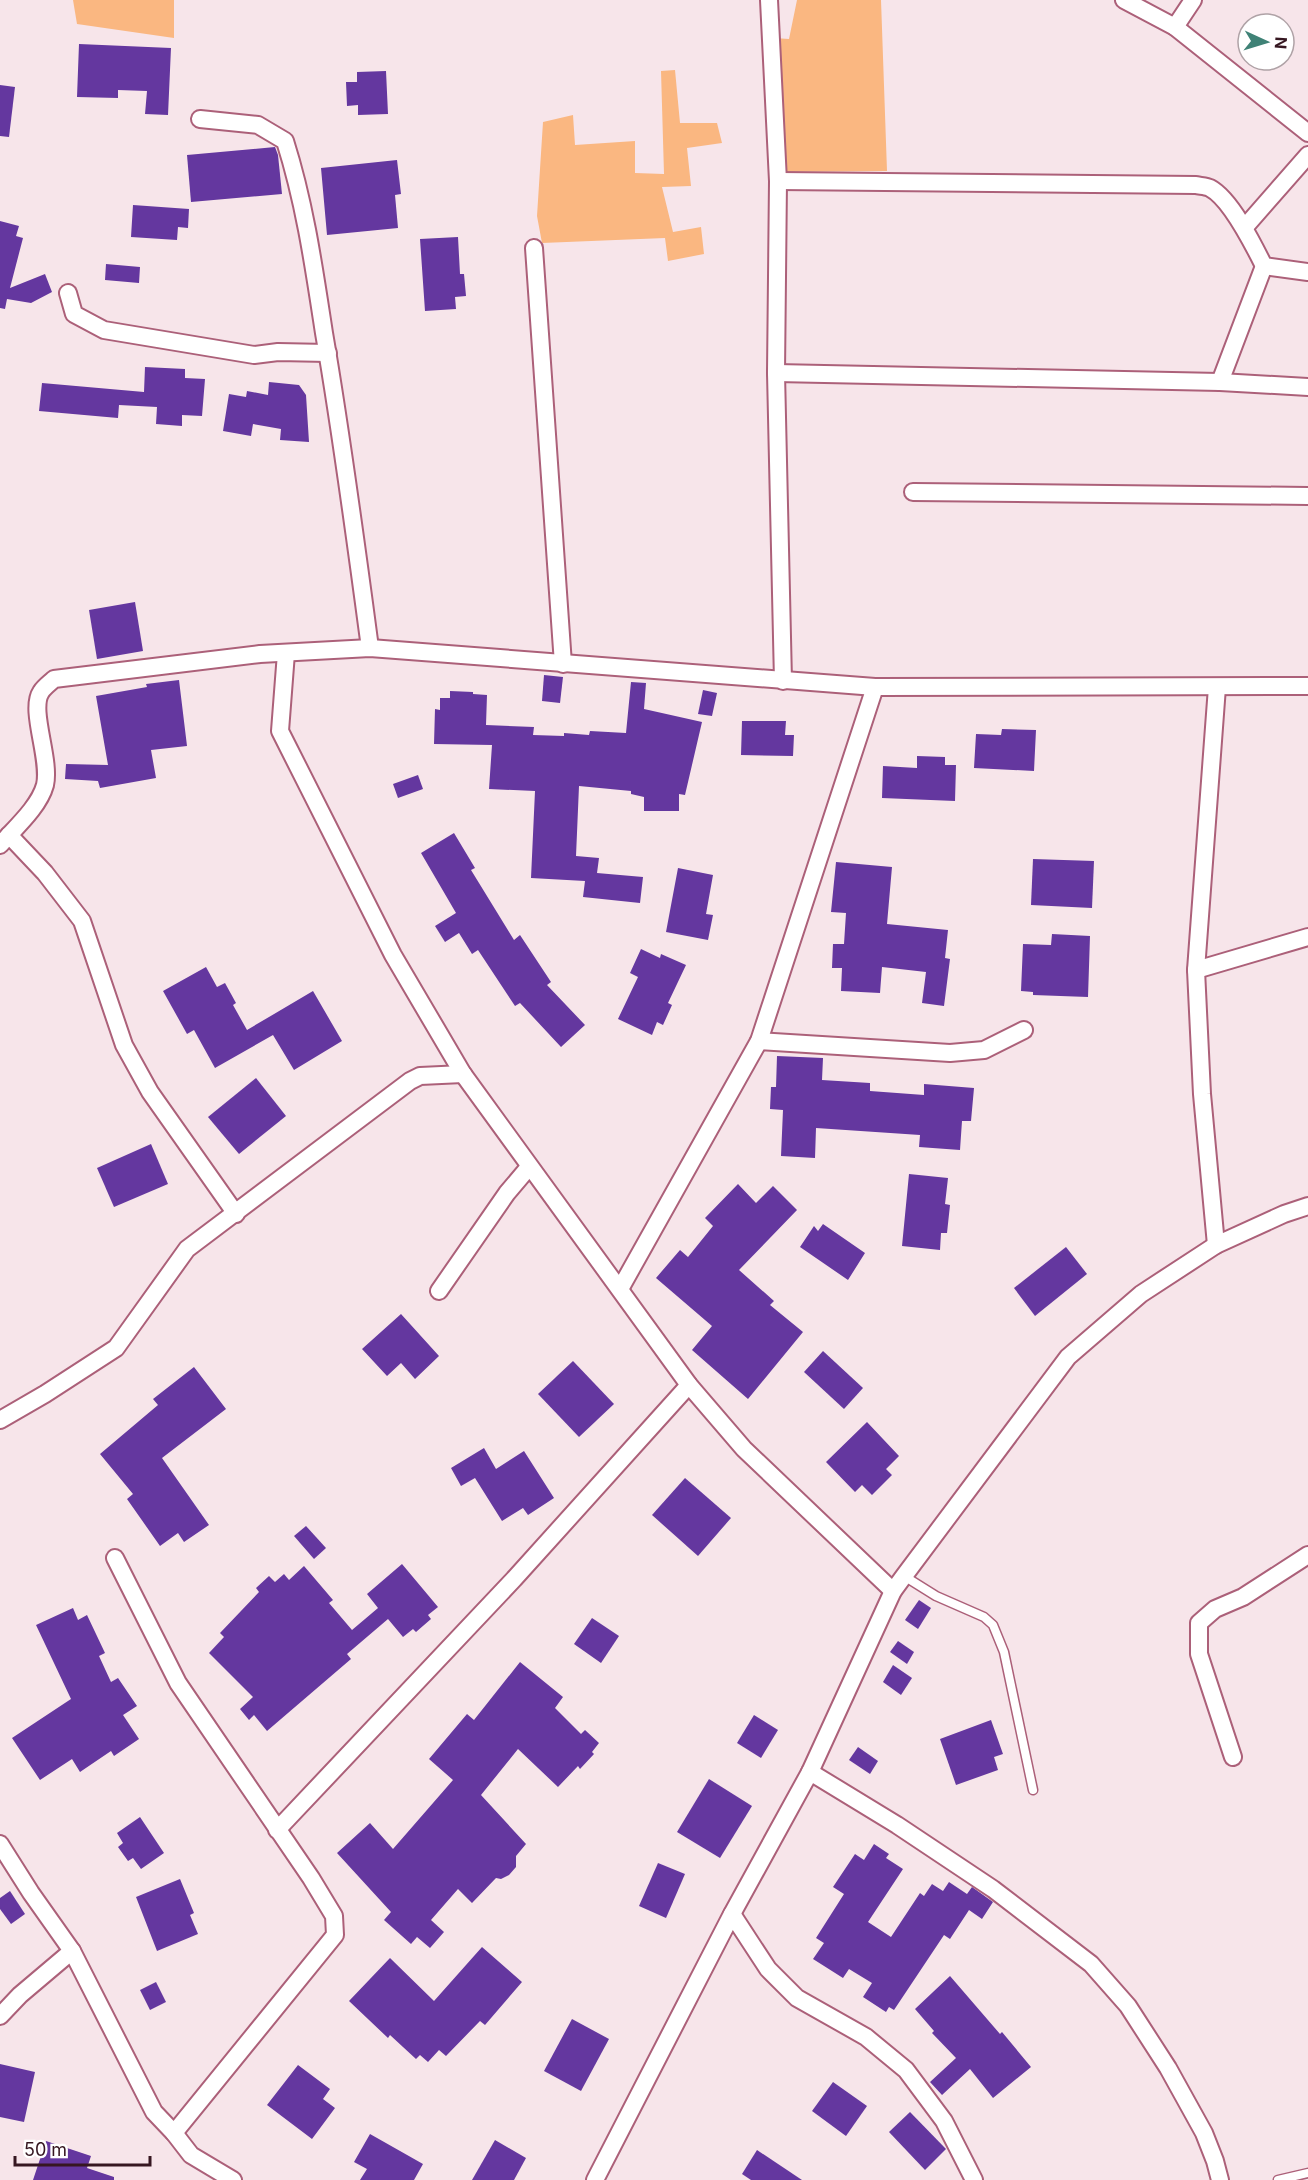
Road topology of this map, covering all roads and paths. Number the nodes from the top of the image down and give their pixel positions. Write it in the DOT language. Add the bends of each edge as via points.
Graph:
graph roads {
  1 [pos="769,0"];
  2 [pos="1124,0"];
  3 [pos="1193,0"];
  4 [pos="1175,27"];
  5 [pos="200,119"];
  6 [pos="1308,133"];
  7 [pos="1308,155"];
  8 [pos="778,181"];
  9 [pos="1245,227"];
  10 [pos="534,248"];
  11 [pos="1264,266"];
  12 [pos="1308,272"];
  13 [pos="68,293"];
  14 [pos="328,353"];
  15 [pos="776,373"];
  16 [pos="1220,382"];
  17 [pos="1308,387"];
  18 [pos="913,492"];
  19 [pos="1308,496"];
  20 [pos="370,648"];
  21 [pos="286,653"];
  22 [pos="563,664"];
  23 [pos="783,681"];
  24 [pos="1308,686"];
  25 [pos="875,687"];
  26 [pos="1217,687"];
  27 [pos="4,840"];
  28 [pos="1308,937"];
  29 [pos="1196,970"];
  30 [pos="1024,1030"];
  31 [pos="759,1041"];
  32 [pos="463,1074"];
  33 [pos="530,1167"];
  34 [pos="1308,1206"];
  35 [pos="236,1214"];
  36 [pos="1216,1245"];
  37 [pos="620,1289"];
  38 [pos="439,1291"];
  39 [pos="689,1385"];
  40 [pos="0,1420"];
  41 [pos="1308,1555"];
  42 [pos="115,1558"];
  43 [pos="904,1576"];
  44 [pos="893,1591"];
  45 [pos="1233,1757"];
  46 [pos="810,1772"];
  47 [pos="1033,1790"];
  48 [pos="277,1830"];
  49 [pos="0,1844"];
  50 [pos="732,1914"];
  51 [pos="72,1951"];
  52 [pos="0,2016"];
  53 [pos="174,2133"];
  54 [pos="1308,2173"];
  55 [pos="233,2180"];
  56 [pos="595,2180"];
  57 [pos="974,2180"];
  58 [pos="1220,2180"];
  59 [pos="1278,2180"];
  1 -- 8 [label="street"];
  2 -- 4 [label="street"];
  3 -- 4 [label="street"];
  4 -- 6 [label="street"];
  5 -- 14 [label="street" via="258,125 285,141 299,186"];
  7 -- 9 [label="street"];
  8 -- 9 [label="street" via="1196,185 1210,188"];
  8 -- 15 [label="street"];
  9 -- 11 [label="street"];
  10 -- 22 [label="street"];
  11 -- 12 [label="street"];
  11 -- 16 [label="street"];
  13 -- 14 [label="street" via="74,314 104,330 254,355"];
  14 -- 20 [label="street"];
  15 -- 16 [label="street"];
  15 -- 23 [label="street"];
  16 -- 17 [label="street"];
  18 -- 19 [label="street"];
  20 -- 21 [label="street"];
  20 -- 22 [label="street"];
  21 -- 27 [label="street" via="54,679 40,693 37,709 47,768 44,787"];
  21 -- 32 [label="street" via="280,731 393,955"];
  22 -- 23 [label="street"];
  23 -- 25 [label="street"];
  24 -- 26 [label="street"];
  25 -- 26 [label="street"];
  25 -- 31 [label="street"];
  26 -- 29 [label="street"];
  27 -- 35 [label="street" via="45,873 82,921 124,1045 150,1092"];
  28 -- 29 [label="street"];
  29 -- 36 [label="street" via="1202,1094"];
  30 -- 31 [label="street" via="984,1050 950,1053"];
  31 -- 37 [label="street"];
  32 -- 33 [label="street"];
  32 -- 35 [label="street" via="420,1076 410,1081"];
  33 -- 37 [label="street"];
  33 -- 38 [label="street" via="507,1193"];
  34 -- 36 [label="street"];
  35 -- 40 [label="street" via="187,1249 116,1348"];
  36 -- 43 [label="street" via="1141,1294 1068,1357"];
  37 -- 39 [label="street"];
  39 -- 44 [label="street" via="744,1449"];
  39 -- 48 [label="street" via="514,1579"];
  41 -- 45 [label="street" via="1243,1597 1215,1609 1199,1623 1199,1654"];
  42 -- 48 [label="street" via="178,1683"];
  43 -- 44 [label="street"];
  43 -- 47 [label="lane" via="993,1625 1004,1652"];
  44 -- 46 [label="street"];
  46 -- 50 [label="street"];
  46 -- 58 [label="street" via="993,1889 1091,1964 1128,2006 1168,2068 1204,2133"];
  48 -- 53 [label="street" via="334,1916 335,1935"];
  49 -- 51 [label="street"];
  50 -- 56 [label="street"];
  50 -- 57 [label="street" via="768,1969 797,1998 866,2037 906,2070 944,2121"];
  51 -- 52 [label="street"];
  51 -- 53 [label="street" via="154,2112"];
  53 -- 55 [label="street" via="191,2155"];
  54 -- 59 [label="lane"];
}
